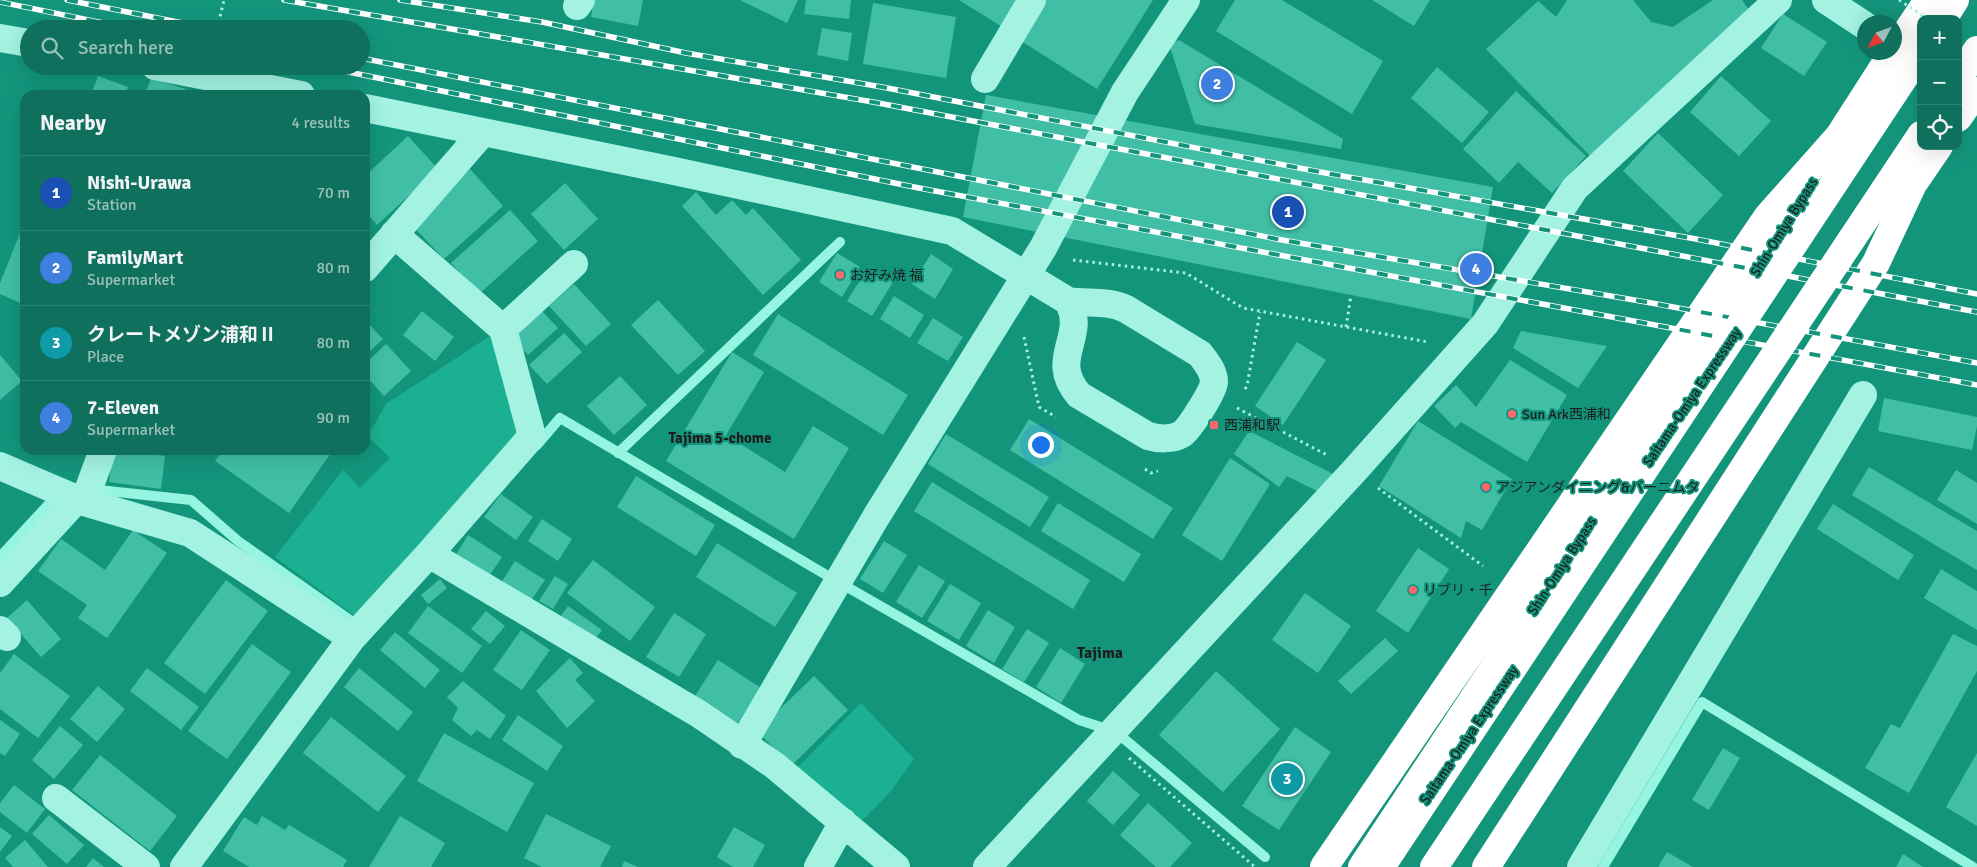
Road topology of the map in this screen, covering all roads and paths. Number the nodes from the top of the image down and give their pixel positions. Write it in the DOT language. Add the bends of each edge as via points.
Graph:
graph roads {
  1 [pos="224,0"];
  2 [pos="1032,0"];
  3 [pos="1186,0"];
  4 [pos="1778,0"];
  5 [pos="1826,0"];
  6 [pos="1899,0"];
  7 [pos="1928,0"];
  8 [pos="1955,0"];
  9 [pos="1922,15"];
  10 [pos="1946,15"];
  11 [pos="220,20"];
  12 [pos="1857,20"];
  13 [pos="0,38"];
  14 [pos="20,41"];
  15 [pos="1902,46"];
  16 [pos="1977,50"];
  17 [pos="1892,60"];
  18 [pos="1893,60"];
  19 [pos="1962,73"];
  20 [pos="178,75"];
  21 [pos="985,79"];
  22 [pos="204,85"];
  23 [pos="252,90"];
  24 [pos="1977,91"];
  25 [pos="370,109"];
  26 [pos="1962,112"];
  27 [pos="484,132"];
  28 [pos="1839,136"];
  29 [pos="1917,141"];
  30 [pos="1936,150"];
  31 [pos="1913,184"];
  32 [pos="394,234"];
  33 [pos="1073,260"];
  34 [pos="370,262"];
  35 [pos="574,264"];
  36 [pos="1026,275"];
  37 [pos="1351,294"];
  38 [pos="1068,301"];
  39 [pos="1346,327"];
  40 [pos="503,329"];
  41 [pos="1452,362"];
  42 [pos="1863,395"];
  43 [pos="1234,406"];
  44 [pos="101,455"];
  45 [pos="0,466"];
  46 [pos="1355,470"];
  47 [pos="80,500"];
  48 [pos="429,554"];
  49 [pos="1483,566"];
  50 [pos="0,583"];
  51 [pos="352,638"];
  52 [pos="742,744"];
  53 [pos="1101,744"];
  54 [pos="56,798"];
  55 [pos="843,822"];
  56 [pos="146,867"];
  57 [pos="184,867"];
  58 [pos="818,867"];
  59 [pos="896,867"];
  60 [pos="987,867"];
  61 [pos="1255,867"];
  62 [pos="1324,867"];
  63 [pos="1362,867"];
  64 [pos="1381,867"];
  65 [pos="1434,867"];
  66 [pos="1450,867"];
  67 [pos="1486,867"];
  68 [pos="1582,867"];
  1 -- 11 [label="path"];
  2 -- 21 [label="street"];
  3 -- 36 [label="street" via="1126,92"];
  4 -- 41 [label="street" via="1576,188 1485,324"];
  5 -- 12 [label="street"];
  6 -- 9 [label="path, bridge"];
  7 -- 15 [label="highway"];
  8 -- 10 [label="highway"];
  13 -- 14 [label="street"];
  16 -- 19 [label="highway, bridge"];
  17 -- 28 [label="highway"];
  18 -- 64 [label="highway, Saitama-Omiya Expressway, bridge"];
  20 -- 22 [label="street"];
  22 -- 23 [label="street"];
  24 -- 26 [label="highway"];
  25 -- 27 [label="street"];
  27 -- 32 [label="street"];
  27 -- 36 [label="street" via="952,231"];
  28 -- 62 [label="highway" via="1768,216"];
  28 -- 63 [label="highway, Shin-Omiya Bypass" via="1786,227"];
  29 -- 65 [label="highway, bridge"];
  30 -- 31 [label="highway"];
  31 -- 66 [label="highway" via="1853,256"];
  31 -- 67 [label="highway" via="1876,263"];
  32 -- 34 [label="street"];
  32 -- 40 [label="street"];
  33 -- 39 [label="path" via="1186,273 1243,308"];
  35 -- 40 [label="street"];
  36 -- 38 [label="street"];
  36 -- 52 [label="street" via="876,517"];
  37 -- 39 [label="path"];
  38 -- 38 [label="street" via="1113,303 1200,354 1208,364 1214,384 1181,434 1159,439 1148,436 1079,395 1067,372 1066,354 1075,320 1074,310"];
  39 -- 41 [label="path" via="1428,342"];
  40 -- 48 [label="street" via="532,436"];
  41 -- 46 [label="street"];
  42 -- 68 [label="street"];
  43 -- 46 [label="path"];
  44 -- 47 [label="street"];
  45 -- 47 [label="street"];
  46 -- 49 [label="path"];
  46 -- 53 [label="street"];
  47 -- 50 [label="street"];
  47 -- 51 [label="street" via="190,533"];
  48 -- 51 [label="street"];
  48 -- 52 [label="street" via="699,714"];
  51 -- 57 [label="street"];
  52 -- 55 [label="street" via="774,765"];
  53 -- 60 [label="street"];
  53 -- 61 [label="path" via="1123,753"];
  54 -- 56 [label="street"];
  55 -- 58 [label="street"];
  55 -- 59 [label="street"];
}
